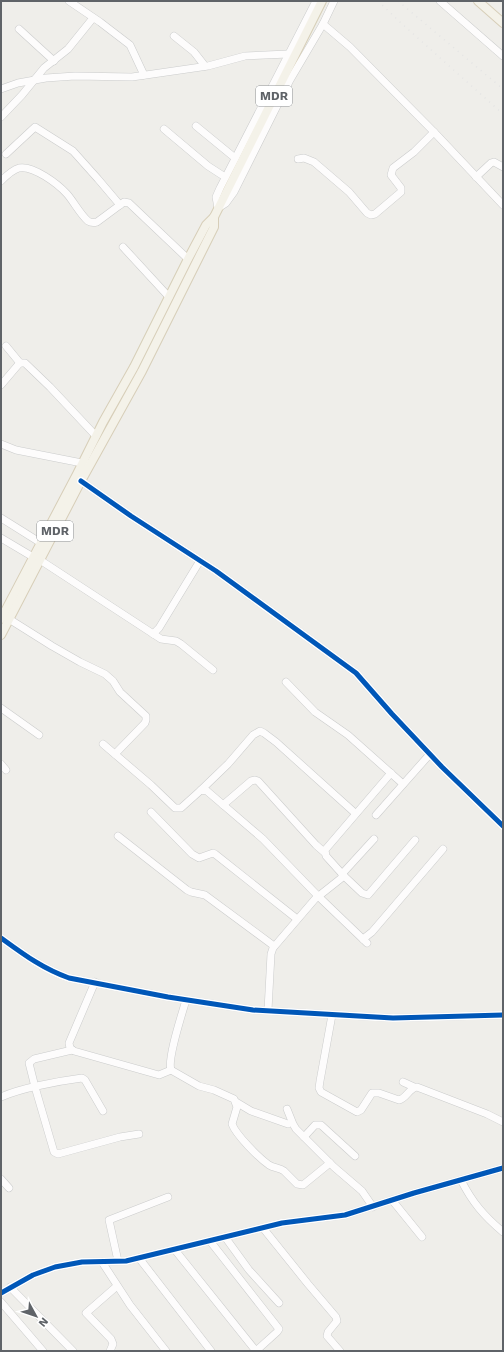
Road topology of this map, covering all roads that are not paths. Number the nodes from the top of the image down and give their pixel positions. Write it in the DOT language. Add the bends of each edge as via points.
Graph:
graph roads {
  1 [pos="69,1"];
  2 [pos="316,1"];
  3 [pos="322,1"];
  4 [pos="334,1"];
  5 [pos="440,1"];
  6 [pos="478,1"];
  7 [pos="93,18"];
  8 [pos="501,18"];
  9 [pos="324,24"];
  10 [pos="19,29"];
  11 [pos="174,36"];
  12 [pos="288,54"];
  13 [pos="503,56"];
  14 [pos="54,61"];
  15 [pos="205,66"];
  16 [pos="144,75"];
  17 [pos="35,80"];
  18 [pos="1,89"];
  19 [pos="1,117"];
  20 [pos="196,126"];
  21 [pos="164,129"];
  22 [pos="434,132"];
  23 [pos="6,154"];
  24 [pos="235,158"];
  25 [pos="298,159"];
  26 [pos="503,167"];
  27 [pos="225,177"];
  28 [pos="476,177"];
  29 [pos="1,180"];
  30 [pos="120,205"];
  31 [pos="503,205"];
  32 [pos="218,208"];
  33 [pos="214,217"];
  34 [pos="122,247"];
  35 [pos="188,258"];
  36 [pos="169,297"];
  37 [pos="6,346"];
  38 [pos="20,363"];
  39 [pos="1,385"];
  40 [pos="96,436"];
  41 [pos="1,444"];
  42 [pos="82,463"];
  43 [pos="91,464"];
  44 [pos="81,481"];
  45 [pos="1,518"];
  46 [pos="1,538"];
  47 [pos="41,543"];
  48 [pos="36,559"];
  49 [pos="198,564"];
  50 [pos="5,619"];
  51 [pos="153,634"];
  52 [pos="1,635"];
  53 [pos="213,670"];
  54 [pos="286,682"];
  55 [pos="1,708"];
  56 [pos="39,735"];
  57 [pos="103,744"];
  58 [pos="115,754"];
  59 [pos="430,754"];
  60 [pos="390,773"];
  61 [pos="403,784"];
  62 [pos="202,790"];
  63 [pos="224,805"];
  64 [pos="151,812"];
  65 [pos="356,813"];
  66 [pos="376,815"];
  67 [pos="503,826"];
  68 [pos="118,836"];
  69 [pos="374,839"];
  70 [pos="415,840"];
  71 [pos="443,849"];
  72 [pos="324,852"];
  73 [pos="343,875"];
  74 [pos="318,896"];
  75 [pos="296,919"];
  76 [pos="1,938"];
  77 [pos="274,946"];
  78 [pos="95,982"];
  79 [pos="186,1000"];
  80 [pos="268,1010"];
  81 [pos="332,1015"];
  82 [pos="503,1015"];
  83 [pos="72,1050"];
  84 [pos="171,1070"];
  85 [pos="403,1082"];
  86 [pos="35,1087"];
  87 [pos="414,1087"];
  88 [pos="1,1097"];
  89 [pos="236,1102"];
  90 [pos="287,1109"];
  91 [pos="103,1111"];
  92 [pos="503,1122"];
  93 [pos="288,1124"];
  94 [pos="139,1134"];
  95 [pos="304,1137"];
  96 [pos="355,1156"];
  97 [pos="330,1163"];
  98 [pos="503,1168"];
  99 [pos="1,1179"];
  100 [pos="461,1180"];
  101 [pos="9,1188"];
  102 [pos="168,1197"];
  103 [pos="392,1200"];
  104 [pos="373,1207"];
  105 [pos="263,1228"];
  106 [pos="503,1232"];
  107 [pos="225,1237"];
  108 [pos="422,1237"];
  109 [pos="210,1241"];
  110 [pos="175,1250"];
  111 [pos="139,1258"];
  112 [pos="118,1261"];
  113 [pos="102,1262"];
  114 [pos="117,1286"];
  115 [pos="4,1289"];
  116 [pos="1,1302"];
  117 [pos="279,1303"];
  118 [pos="43,1351"];
  119 [pos="73,1351"];
  120 [pos="110,1351"];
  121 [pos="166,1351"];
  122 [pos="211,1351"];
  123 [pos="256,1351"];
  124 [pos="340,1351"];
  1 -- 7 [label="street"];
  2 -- 12 [label="street"];
  3 -- 32 [label="main road, MDR"];
  4 -- 9 [label="street"];
  5 -- 13 [label="street"];
  6 -- 8 [label="main road"];
  7 -- 14 [label="street" via="68,49"];
  7 -- 16 [label="street" via="130,45"];
  9 -- 22 [label="street"];
  9 -- 32 [label="street" via="290,80 234,192 226,203"];
  10 -- 14 [label="street"];
  11 -- 15 [label="street" via="194,52"];
  12 -- 15 [label="street" via="245,56"];
  12 -- 24 [label="street"];
  14 -- 17 [label="street" via="44,68"];
  15 -- 16 [label="street"];
  16 -- 17 [label="street" via="122,78 75,76"];
  17 -- 18 [label="street"];
  17 -- 19 [label="street"];
  20 -- 24 [label="street"];
  21 -- 27 [label="street"];
  22 -- 25 [label="street" via="393,168 391,175 401,188 401,192 371,215 314,162 304,158"];
  22 -- 28 [label="street"];
  23 -- 30 [label="street" via="35,127 73,151"];
  24 -- 27 [label="street"];
  26 -- 28 [label="street" via="494,162"];
  27 -- 32 [label="street" via="216,197"];
  28 -- 31 [label="street"];
  29 -- 30 [label="street" via="20,168 39,173 62,189 91,222 97,222"];
  30 -- 35 [label="street" via="126,202 131,204"];
  32 -- 33 [label="main road, MDR"];
  33 -- 35 [label="main road, MDR" via="206,225"];
  33 -- 43 [label="main road, MDR" via="214,227 142,371"];
  34 -- 36 [label="street"];
  35 -- 36 [label="main road, MDR"];
  36 -- 40 [label="main road, MDR"];
  37 -- 38 [label="street"];
  38 -- 39 [label="street"];
  38 -- 40 [label="street" via="30,367"];
  40 -- 42 [label="main road, MDR"];
  41 -- 42 [label="street" via="16,450"];
  42 -- 43 [label="street"];
  42 -- 47 [label="main road, MDR"];
  43 -- 44 [label="main road, MDR"];
  44 -- 48 [label="main road, MDR"];
  44 -- 59 [label="street" via="223,575 351,669"];
  45 -- 47 [label="street"];
  46 -- 48 [label="street"];
  47 -- 48 [label="main road, MDR"];
  48 -- 50 [label="main road, MDR"];
  48 -- 51 [label="street"];
  49 -- 51 [label="street"];
  50 -- 52 [label="main road, MDR"];
  50 -- 58 [label="street" via="105,674 146,716 145,723"];
  51 -- 53 [label="street" via="161,639 176,641"];
  54 -- 60 [label="street" via="315,712 348,735"];
  55 -- 56 [label="street"];
  57 -- 58 [label="street"];
  58 -- 62 [label="street" via="175,808 180,808"];
  59 -- 61 [label="street"];
  59 -- 67 [label="street"];
  60 -- 61 [label="street"];
  60 -- 65 [label="street"];
  61 -- 66 [label="street"];
  62 -- 63 [label="street"];
  62 -- 65 [label="street" via="253,735 260,731 276,742"];
  63 -- 72 [label="street" via="251,782 258,781"];
  63 -- 74 [label="street" via="263,839"];
  64 -- 75 [label="street" via="192,854 199,858 216,854"];
  65 -- 72 [label="street"];
  68 -- 77 [label="street" via="187,890 205,895"];
  69 -- 73 [label="street"];
  70 -- 73 [label="street" via="368,895 362,893"];
  71 -- 74 [label="street" via="365,941"];
  72 -- 73 [label="street"];
  73 -- 74 [label="street"];
  74 -- 75 [label="street"];
  75 -- 77 [label="street"];
  76 -- 78 [label="street" via="49,970 69,978"];
  77 -- 80 [label="street" via="271,954"];
  78 -- 79 [label="street"];
  78 -- 83 [label="street" via="69,1043"];
  79 -- 80 [label="street"];
  79 -- 84 [label="street"];
  80 -- 81 [label="street"];
  81 -- 82 [label="street" via="393,1018"];
  81 -- 87 [label="street" via="320,1092 358,1112 362,1110 372,1093 399,1100"];
  83 -- 84 [label="street" via="159,1075"];
  83 -- 86 [label="street" via="31,1060 29,1063"];
  84 -- 89 [label="street" via="199,1086 231,1097"];
  85 -- 87 [label="street"];
  86 -- 88 [label="street"];
  86 -- 91 [label="street" via="84,1078"];
  86 -- 94 [label="street" via="56,1153"];
  87 -- 92 [label="street"];
  89 -- 93 [label="street" via="251,1111"];
  89 -- 97 [label="street" via="232,1124 236,1130 267,1164 284,1171 297,1184 303,1185"];
  90 -- 95 [label="street" via="293,1124"];
  95 -- 96 [label="street" via="315,1125 321,1125"];
  95 -- 97 [label="street"];
  97 -- 104 [label="street" via="362,1191"];
  98 -- 100 [label="street"];
  99 -- 101 [label="street"];
  100 -- 103 [label="street"];
  100 -- 106 [label="street" via="475,1204"];
  102 -- 112 [label="street" via="109,1220"];
  103 -- 104 [label="street"];
  103 -- 108 [label="street"];
  104 -- 105 [label="street" via="345,1215"];
  105 -- 107 [label="street"];
  105 -- 124 [label="street" via="336,1317 337,1321 327,1336"];
  107 -- 109 [label="street"];
  107 -- 117 [label="street" via="249,1270"];
  109 -- 110 [label="street"];
  109 -- 123 [label="street" via="279,1329"];
  110 -- 111 [label="street"];
  110 -- 123 [label="street"];
  111 -- 112 [label="street"];
  111 -- 122 [label="street"];
  112 -- 113 [label="street"];
  113 -- 114 [label="street"];
  113 -- 115 [label="street" via="82,1262 55,1267"];
  114 -- 120 [label="street" via="86,1313 111,1339 113,1344"];
  114 -- 121 [label="street"];
  115 -- 119 [label="street"];
  116 -- 118 [label="street"];
}
